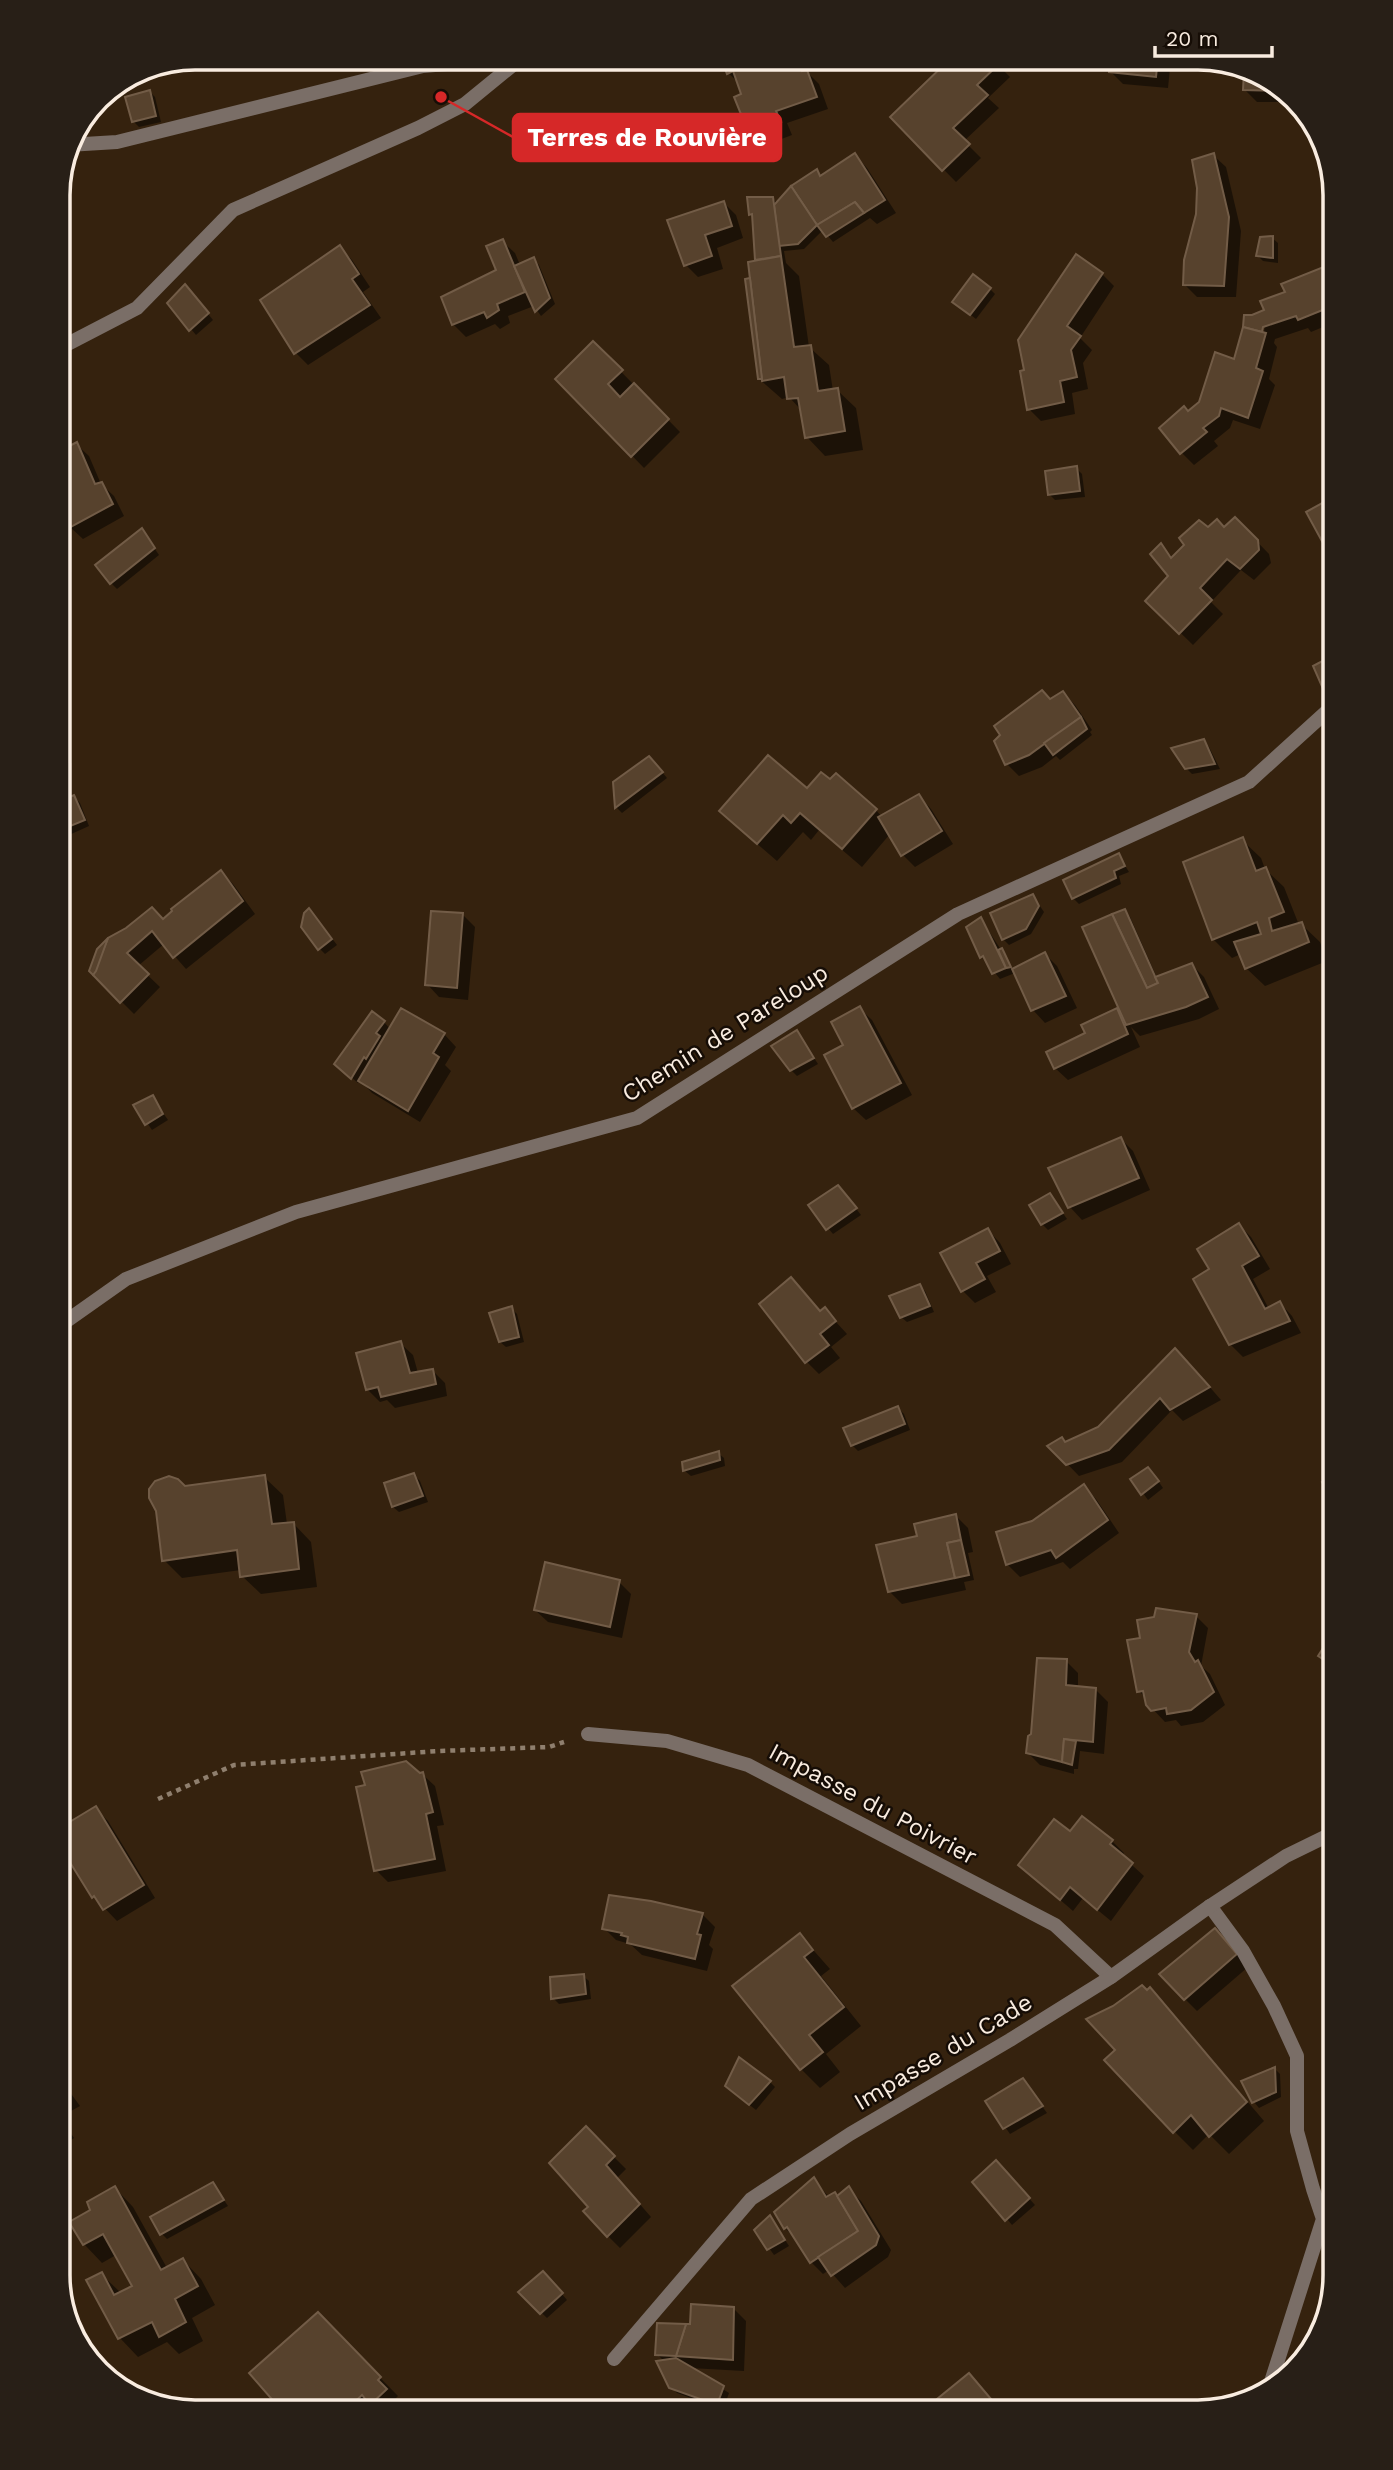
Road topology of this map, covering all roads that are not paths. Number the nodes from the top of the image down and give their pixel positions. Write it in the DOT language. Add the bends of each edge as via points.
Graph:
graph roads {
  1 [pos="407,70"];
  2 [pos="507,70"];
  3 [pos="81,144"];
  4 [pos="70,343"];
  5 [pos="1323,716"];
  6 [pos="70,1319"];
  7 [pos="588,1734"];
  8 [pos="1323,1838"];
  9 [pos="1210,1906"];
  10 [pos="1111,1977"];
  11 [pos="1323,2215"];
  12 [pos="1323,2221"];
  13 [pos="614,2359"];
  14 [pos="1274,2374"];
  1 -- 3 [label="street" via="117,142"];
  2 -- 4 [label="street" via="465,104 233,210 137,308"];
  5 -- 6 [label="street, Chemin de Pareloup" via="1249,782 958,914 637,1118 296,1212 126,1279"];
  7 -- 10 [label="street, Impasse du Poivrier" via="667,1741 748,1765 1055,1925"];
  8 -- 9 [label="street, Impasse du Cade" via="1286,1856"];
  9 -- 10 [label="street, Impasse du Cade"];
  9 -- 11 [label="street" via="1243,1951 1297,2056 1297,2131"];
  10 -- 13 [label="street, Impasse du Cade" via="751,2199"];
  12 -- 14 [label="street"];
}
